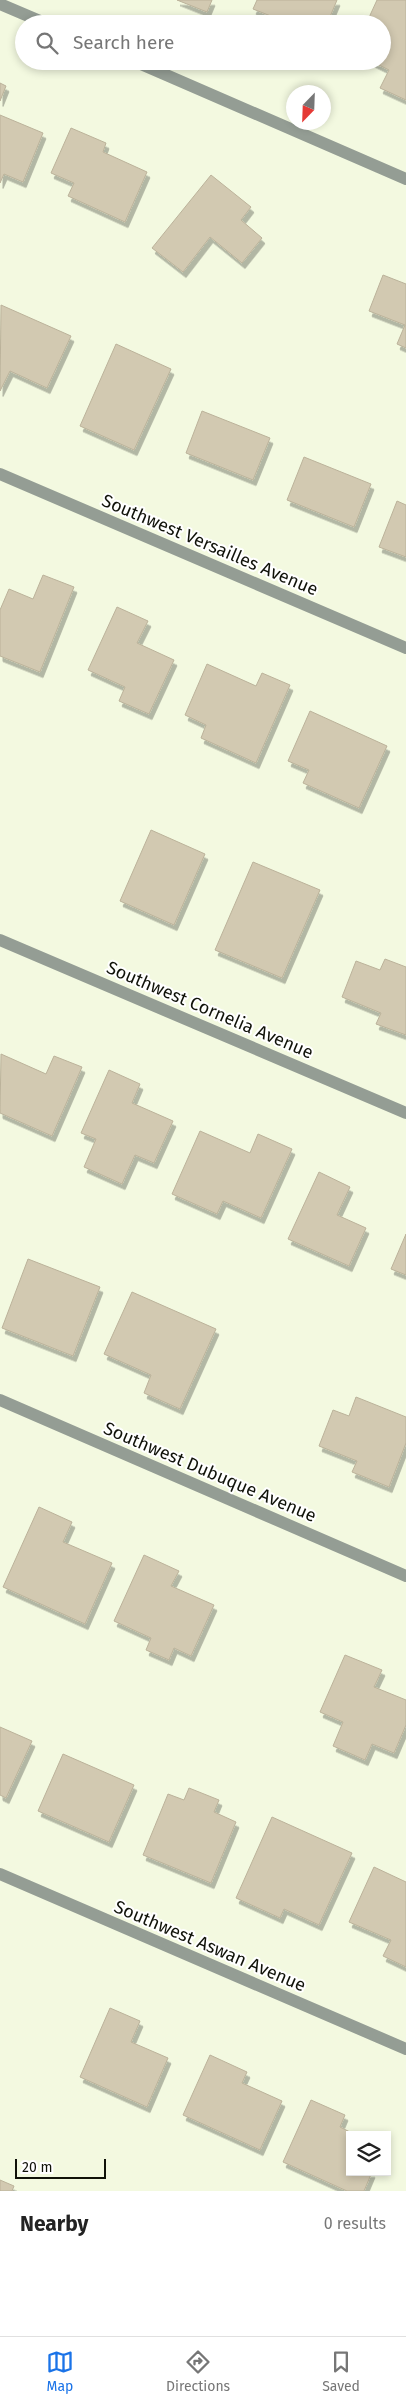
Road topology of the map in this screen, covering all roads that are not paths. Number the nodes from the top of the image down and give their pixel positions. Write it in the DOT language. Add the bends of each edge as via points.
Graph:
graph roads {
  1 [pos="0,4"];
  2 [pos="26,15"];
  3 [pos="155,70"];
  4 [pos="406,179"];
  5 [pos="0,474"];
  6 [pos="406,648"];
  7 [pos="0,940"];
  8 [pos="406,1113"];
  9 [pos="0,1400"];
  10 [pos="406,1576"];
  11 [pos="0,1874"];
  12 [pos="406,2049"];
  1 -- 2 [label="street"];
  3 -- 4 [label="street"];
  5 -- 6 [label="street, Southwest Versailles Avenue"];
  7 -- 8 [label="street, Southwest Cornelia Avenue"];
  9 -- 10 [label="street, Southwest Dubuque Avenue"];
  11 -- 12 [label="street, Southwest Aswan Avenue"];
}
